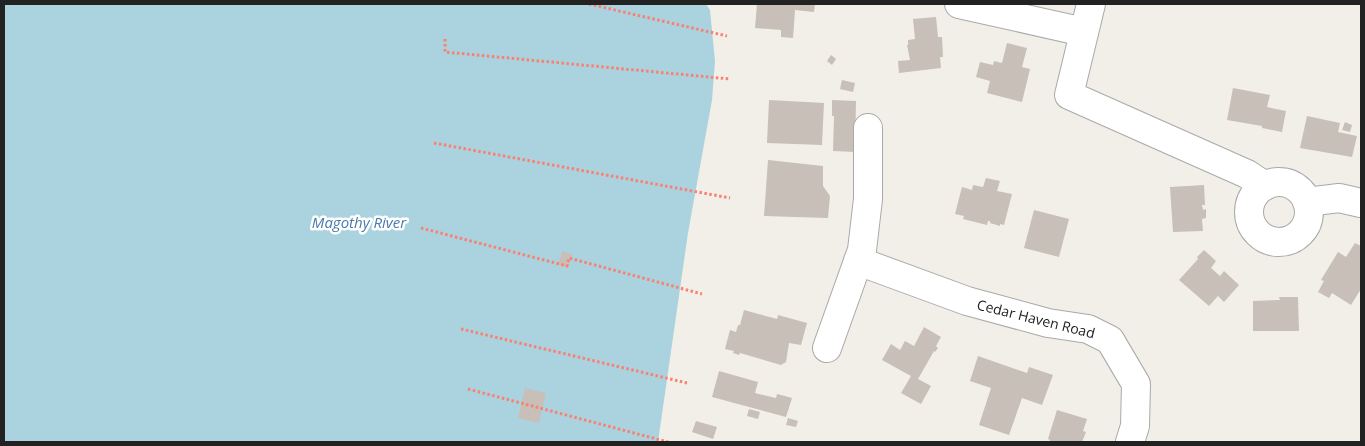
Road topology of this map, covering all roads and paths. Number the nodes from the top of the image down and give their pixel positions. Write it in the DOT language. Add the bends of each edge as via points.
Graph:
graph roads {
  1 [pos="588,4"];
  2 [pos="959,4"];
  3 [pos="1091,4"];
  4 [pos="1084,32"];
  5 [pos="727,36"];
  6 [pos="445,39"];
  7 [pos="730,79"];
  8 [pos="868,128"];
  9 [pos="434,143"];
  10 [pos="1264,186"];
  11 [pos="730,198"];
  12 [pos="1306,202"];
  13 [pos="1361,203"];
  14 [pos="421,228"];
  15 [pos="858,261"];
  16 [pos="702,294"];
  17 [pos="461,329"];
  18 [pos="827,348"];
  19 [pos="687,383"];
  20 [pos="468,389"];
  21 [pos="668,442"];
  22 [pos="1130,442"];
  1 -- 5 [label="path"];
  2 -- 4 [label="street"];
  3 -- 4 [label="street"];
  4 -- 10 [label="street" via="1069,95 1247,174"];
  6 -- 7 [label="path" via="445,52"];
  8 -- 15 [label="street" via="868,199"];
  9 -- 11 [label="path"];
  10 -- 12 [label="street" via="1274,182 1289,185 1302,193"];
  10 -- 12 [label="street" via="1251,200 1248,209 1253,228 1268,240 1287,241 1303,230 1309,212"];
  12 -- 13 [label="street" via="1339,198"];
  14 -- 16 [label="path" via="567,266 569,258"];
  15 -- 18 [label="street"];
  15 -- 22 [label="street, Cedar Haven Road" via="967,301 1048,323 1088,329 1110,340 1136,384 1135,426"];
  17 -- 19 [label="path"];
  20 -- 21 [label="path"];
}
